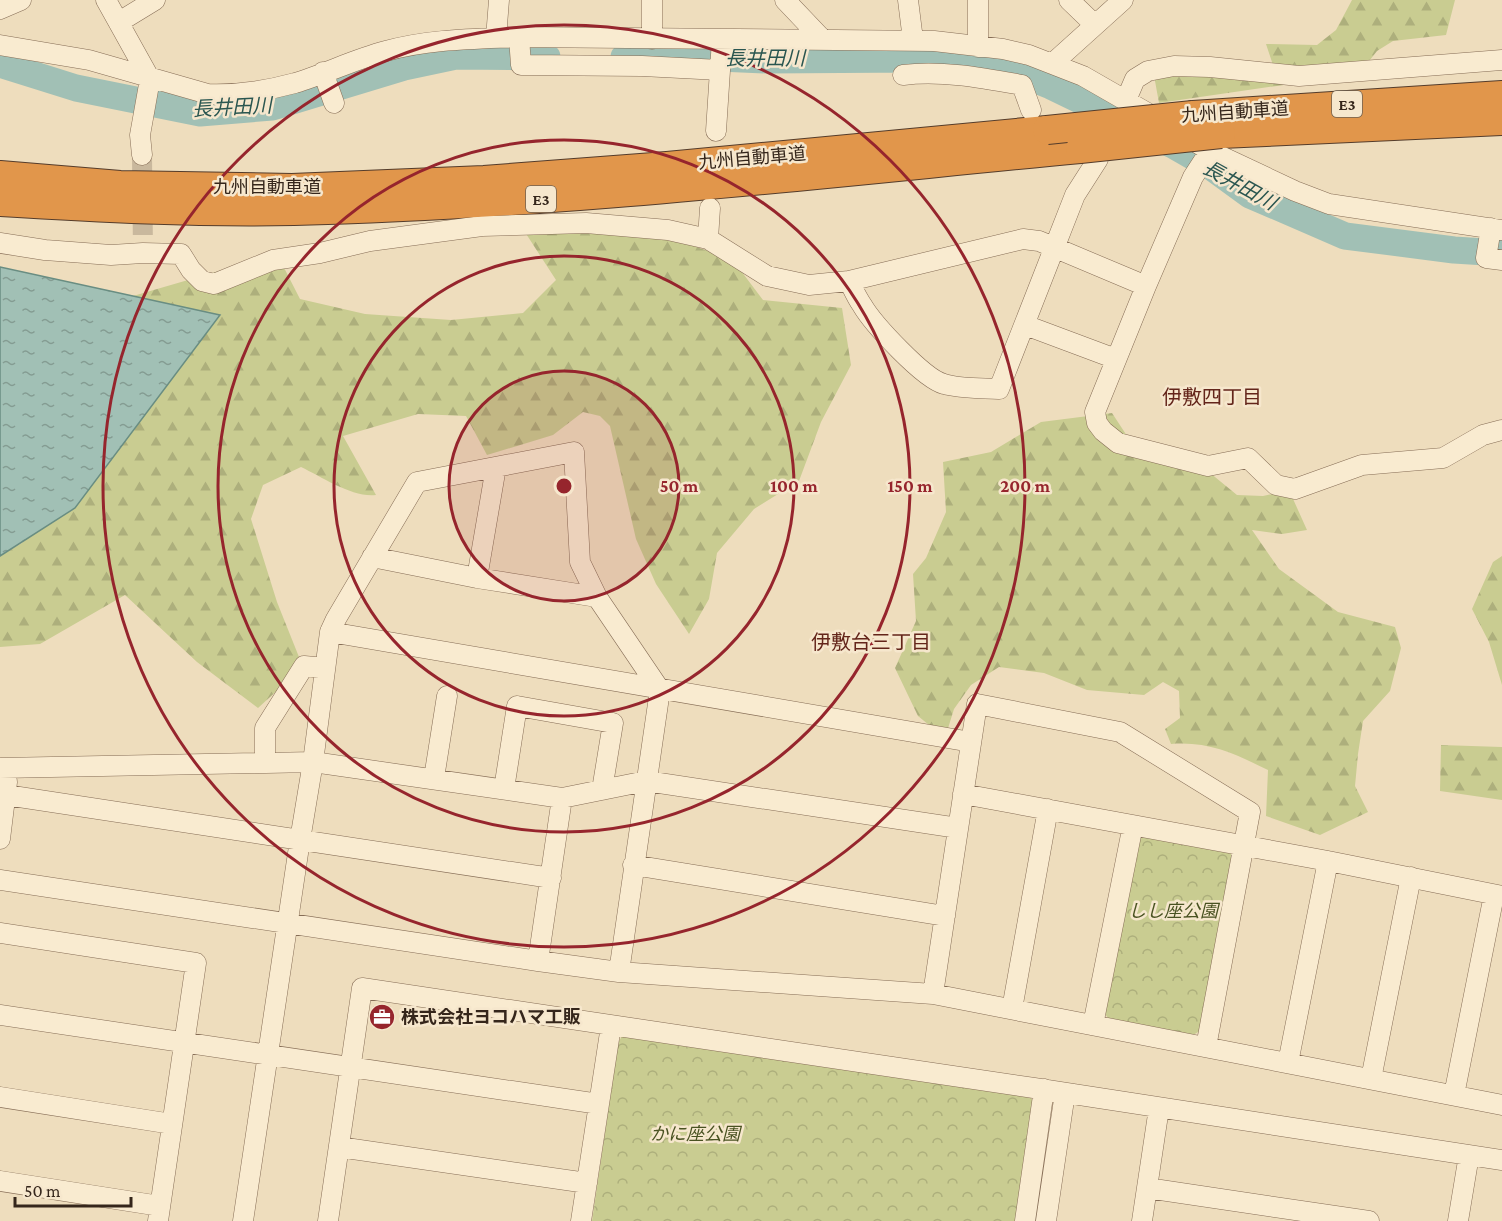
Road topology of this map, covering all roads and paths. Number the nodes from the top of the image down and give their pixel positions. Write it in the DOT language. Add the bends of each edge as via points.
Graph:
graph roads {
  1 [pos="21,0"];
  2 [pos="106,0"];
  3 [pos="155,0"];
  4 [pos="499,0"];
  5 [pos="652,0"];
  6 [pos="785,0"];
  7 [pos="908,0"];
  8 [pos="978,0"];
  9 [pos="1068,0"];
  10 [pos="1123,0"];
  11 [pos="0,9"];
  12 [pos="119,22"];
  13 [pos="1095,25"];
  14 [pos="519,37"];
  15 [pos="496,38"];
  16 [pos="652,39"];
  17 [pos="822,39"];
  18 [pos="722,40"];
  19 [pos="913,40"];
  20 [pos="0,45"];
  21 [pos="978,47"];
  22 [pos="1029,55"];
  23 [pos="1502,60"];
  24 [pos="1052,63"];
  25 [pos="720,70"];
  26 [pos="323,72"];
  27 [pos="903,75"];
  28 [pos="150,82"];
  29 [pos="1022,85"];
  30 [pos="1502,95"];
  31 [pos="1126,100"];
  32 [pos="334,103"];
  33 [pos="1039,120"];
  34 [pos="1502,121"];
  35 [pos="716,131"];
  36 [pos="1212,147"];
  37 [pos="1089,154"];
  38 [pos="142,155"];
  39 [pos="0,176"];
  40 [pos="0,202"];
  41 [pos="711,208"];
  42 [pos="1497,229"];
  43 [pos="708,239"];
  44 [pos="0,243"];
  45 [pos="1054,249"];
  46 [pos="1494,259"];
  47 [pos="849,281"];
  48 [pos="1146,286"];
  49 [pos="1025,325"];
  50 [pos="1116,358"];
  51 [pos="1502,430"];
  52 [pos="496,467"];
  53 [pos="372,557"];
  54 [pos="477,578"];
  55 [pos="597,597"];
  56 [pos="330,632"];
  57 [pos="325,668"];
  58 [pos="660,690"];
  59 [pos="447,696"];
  60 [pos="971,742"];
  61 [pos="265,762"];
  62 [pos="313,762"];
  63 [pos="4,768"];
  64 [pos="434,778"];
  65 [pos="646,781"];
  66 [pos="504,789"];
  67 [pos="602,790"];
  68 [pos="963,794"];
  69 [pos="6,795"];
  70 [pos="562,798"];
  71 [pos="1048,809"];
  72 [pos="1133,825"];
  73 [pos="958,828"];
  74 [pos="0,839"];
  75 [pos="300,840"];
  76 [pos="1244,846"];
  77 [pos="1328,861"];
  78 [pos="633,865"];
  79 [pos="1411,877"];
  80 [pos="551,878"];
  81 [pos="0,880"];
  82 [pos="1498,895"];
  83 [pos="945,916"];
  84 [pos="288,923"];
  85 [pos="0,933"];
  86 [pos="538,962"];
  87 [pos="619,972"];
  88 [pos="933,994"];
  89 [pos="1012,1009"];
  90 [pos="0,1015"];
  91 [pos="1093,1025"];
  92 [pos="611,1026"];
  93 [pos="184,1043"];
  94 [pos="1206,1047"];
  95 [pos="267,1056"];
  96 [pos="1288,1063"];
  97 [pos="351,1068"];
  98 [pos="1371,1079"];
  99 [pos="1044,1089"];
  100 [pos="1065,1093"];
  101 [pos="1454,1095"];
  102 [pos="0,1098"];
  103 [pos="599,1104"];
  104 [pos="1502,1105"];
  105 [pos="1159,1108"];
  106 [pos="172,1124"];
  107 [pos="339,1148"];
  108 [pos="1469,1155"];
  109 [pos="1502,1160"];
  110 [pos="0,1182"];
  111 [pos="586,1183"];
  112 [pos="1146,1188"];
  113 [pos="159,1214"];
  114 [pos="248,1220"];
  115 [pos="328,1221"];
  116 [pos="581,1221"];
  117 [pos="1025,1221"];
  118 [pos="1046,1221"];
  119 [pos="1142,1221"];
  120 [pos="1369,1221"];
  121 [pos="1458,1221"];
  1 -- 11 [label="street"];
  2 -- 12 [label="street"];
  3 -- 12 [label="street"];
  4 -- 15 [label="street"];
  5 -- 16 [label="street"];
  6 -- 17 [label="street"];
  7 -- 19 [label="street"];
  8 -- 21 [label="street"];
  9 -- 13 [label="street"];
  10 -- 13 [label="street"];
  12 -- 28 [label="street"];
  13 -- 24 [label="street"];
  14 -- 15 [label="street"];
  14 -- 16 [label="street"];
  14 -- 25 [label="street" via="521,65"];
  15 -- 26 [label="street" via="460,39 386,51"];
  16 -- 18 [label="street"];
  17 -- 18 [label="street"];
  17 -- 19 [label="street"];
  18 -- 25 [label="street"];
  19 -- 21 [label="street"];
  20 -- 28 [label="street" via="89,60"];
  21 -- 22 [label="street"];
  22 -- 24 [label="street"];
  22 -- 29 [label="street"];
  23 -- 31 [label="street" via="1299,76 1174,66 1148,71 1135,79"];
  24 -- 31 [label="street"];
  25 -- 35 [label="street"];
  26 -- 28 [label="street" via="269,90 223,95"];
  26 -- 32 [label="street"];
  27 -- 29 [label="street" via="986,78"];
  28 -- 38 [label="street" via="140,135"];
  29 -- 33 [label="street"];
  30 -- 33 [label="highway, 九州自動車道 / E3, bridge" via="1193,115"];
  31 -- 36 [label="street"];
  33 -- 39 [label="highway, 九州自動車道 / E3" via="667,166 484,180 292,188 120,185"];
  34 -- 36 [label="highway, 九州自動車道 / E3"];
  36 -- 37 [label="highway, 九州自動車道 / E3, bridge"];
  36 -- 42 [label="street" via="1295,191 1329,204"];
  36 -- 48 [label="street" via="1192,177"];
  37 -- 40 [label="highway, 九州自動車道 / E3" via="483,204 151,211"];
  37 -- 45 [label="street"];
  41 -- 43 [label="street"];
  42 -- 46 [label="street"];
  43 -- 44 [label="street" via="668,230 596,223 482,226 370,241 273,260 214,284 202,281 181,254 111,255"];
  43 -- 47 [label="street" via="767,276 809,285"];
  45 -- 47 [label="street" via="1023,239"];
  45 -- 48 [label="street"];
  45 -- 49 [label="street"];
  47 -- 49 [label="street" via="878,325 920,369 945,384 999,389"];
  48 -- 50 [label="street"];
  49 -- 50 [label="street"];
  50 -- 51 [label="street" via="1095,412 1097,423 1118,443 1208,466 1248,458 1276,485 1295,489 1362,465 1443,458 1483,435"];
  52 -- 53 [label="street" via="417,482"];
  52 -- 54 [label="street"];
  52 -- 55 [label="street" via="574,452 580,562"];
  53 -- 54 [label="street"];
  53 -- 56 [label="street"];
  54 -- 55 [label="street"];
  55 -- 58 [label="street"];
  56 -- 57 [label="street"];
  56 -- 58 [label="street"];
  57 -- 61 [label="street" via="304,666 298,675 265,728"];
  57 -- 62 [label="street"];
  58 -- 60 [label="street"];
  58 -- 65 [label="street"];
  59 -- 64 [label="street"];
  60 -- 68 [label="street"];
  60 -- 76 [label="street" via="977,704 1120,732 1250,812"];
  61 -- 62 [label="street"];
  61 -- 63 [label="street"];
  62 -- 64 [label="street"];
  62 -- 75 [label="street"];
  63 -- 69 [label="street"];
  64 -- 66 [label="street"];
  65 -- 67 [label="street"];
  65 -- 73 [label="street"];
  65 -- 78 [label="street"];
  66 -- 67 [label="street" via="517,706 613,723"];
  66 -- 70 [label="street"];
  67 -- 70 [label="street"];
  68 -- 71 [label="street"];
  68 -- 73 [label="street"];
  69 -- 74 [label="street"];
  69 -- 75 [label="street"];
  70 -- 80 [label="street"];
  71 -- 72 [label="street"];
  71 -- 89 [label="street"];
  72 -- 76 [label="street"];
  72 -- 91 [label="street"];
  73 -- 83 [label="street"];
  75 -- 80 [label="street"];
  75 -- 84 [label="street"];
  76 -- 77 [label="street"];
  76 -- 94 [label="street"];
  77 -- 79 [label="street"];
  77 -- 96 [label="street"];
  78 -- 83 [label="street"];
  78 -- 87 [label="street"];
  79 -- 82 [label="street"];
  79 -- 98 [label="street"];
  80 -- 86 [label="street"];
  81 -- 84 [label="street"];
  82 -- 101 [label="street"];
  83 -- 88 [label="street"];
  84 -- 86 [label="street"];
  84 -- 95 [label="street"];
  85 -- 93 [label="street" via="196,963"];
  86 -- 87 [label="street"];
  87 -- 88 [label="street"];
  88 -- 89 [label="street"];
  89 -- 91 [label="street"];
  90 -- 93 [label="street"];
  91 -- 94 [label="street"];
  92 -- 97 [label="street" via="362,988"];
  92 -- 99 [label="street"];
  92 -- 103 [label="street"];
  93 -- 95 [label="street"];
  93 -- 106 [label="street"];
  94 -- 96 [label="street"];
  95 -- 97 [label="street"];
  95 -- 114 [label="street"];
  96 -- 98 [label="street"];
  97 -- 103 [label="street"];
  97 -- 107 [label="street"];
  98 -- 101 [label="street"];
  99 -- 100 [label="street"];
  99 -- 117 [label="street"];
  100 -- 105 [label="street"];
  100 -- 118 [label="street"];
  101 -- 104 [label="street"];
  102 -- 106 [label="street"];
  103 -- 111 [label="street"];
  105 -- 108 [label="street"];
  105 -- 112 [label="street"];
  106 -- 113 [label="street"];
  107 -- 111 [label="street"];
  107 -- 115 [label="street"];
  108 -- 109 [label="street"];
  108 -- 121 [label="street"];
  110 -- 113 [label="street"];
  111 -- 116 [label="street"];
  112 -- 119 [label="street"];
  112 -- 120 [label="street"];
}
